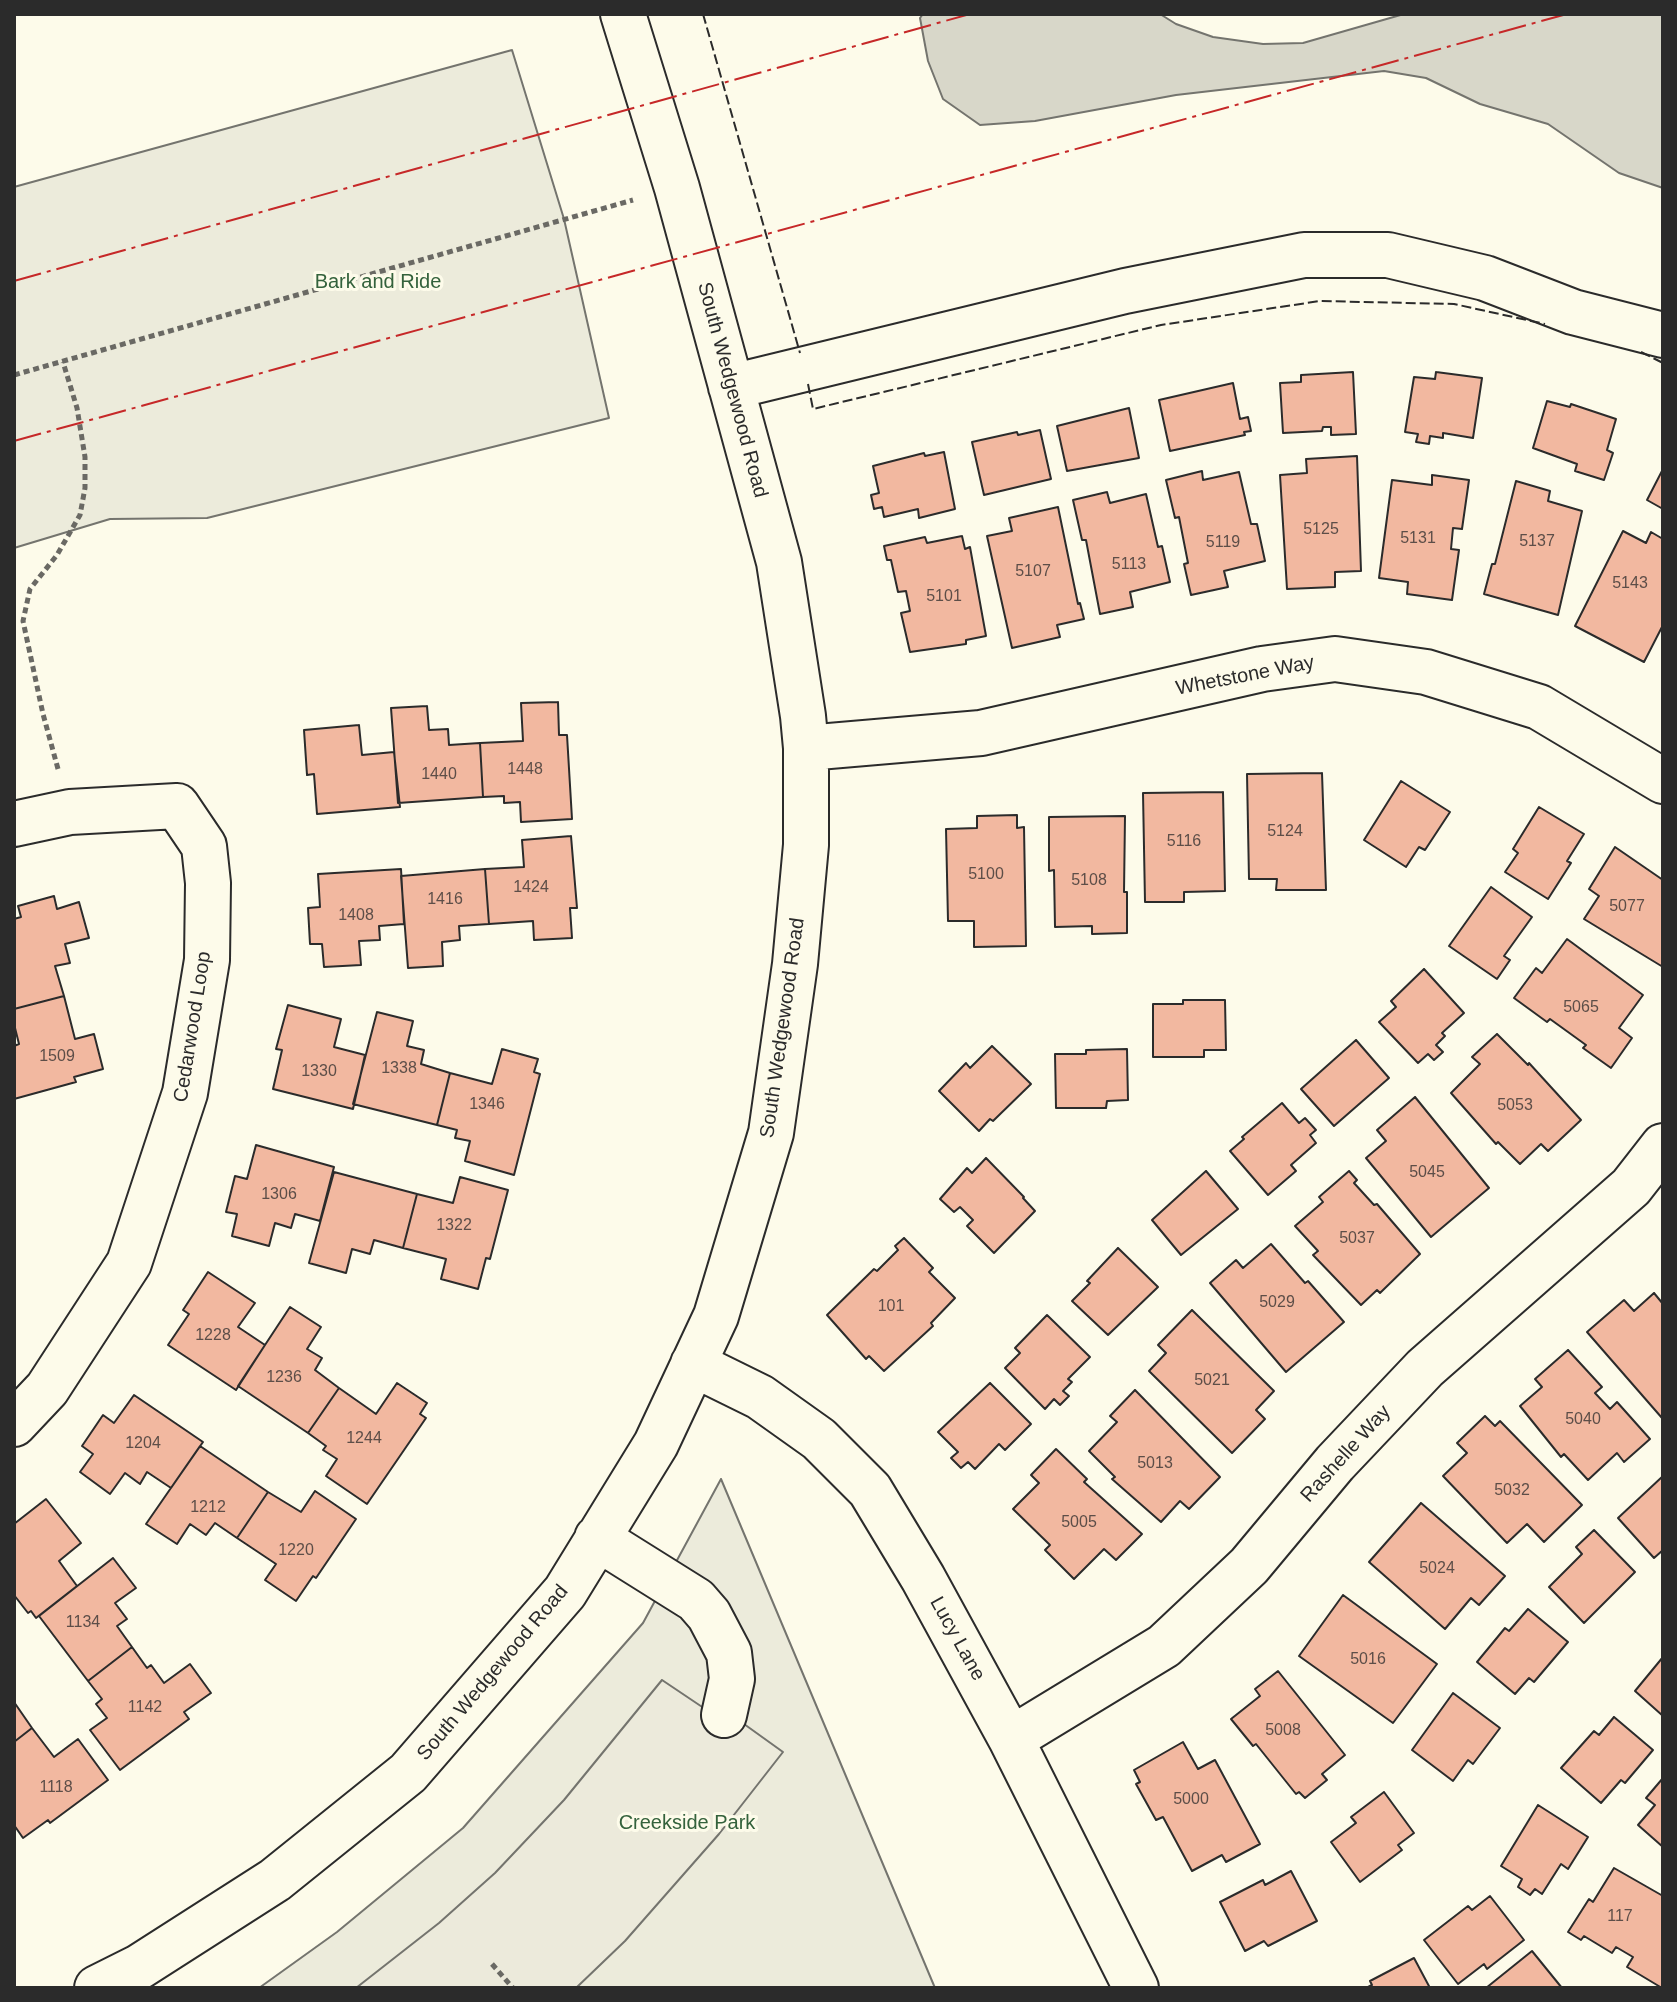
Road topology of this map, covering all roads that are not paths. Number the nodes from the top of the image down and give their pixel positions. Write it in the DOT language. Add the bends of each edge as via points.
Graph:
graph roads {
  1 [pos="623,14"];
  2 [pos="1663,335"];
  3 [pos="731,387"];
  4 [pos="806,748"];
  5 [pos="1663,781"];
  6 [pos="14,824"];
  7 [pos="1663,1146"];
  8 [pos="693,1364"];
  9 [pos="14,1424"];
  10 [pos="597,1538"];
  11 [pos="724,1715"];
  12 [pos="1011,1739"];
  13 [pos="97,1988"];
  14 [pos="1136,1988"];
  1 -- 3 [label="street, South Wedgewood Road"];
  2 -- 3 [label="street" via="1573,312 1485,278 1388,255 1304,255 1125,291"];
  3 -- 4 [label="street, South Wedgewood Road" via="779,562"];
  4 -- 5 [label="street, Whetstone Way" via="981,733 1262,669 1335,659 1426,672 1539,707"];
  4 -- 8 [label="street, South Wedgewood Road" via="806,845 771,1133 716,1316"];
  6 -- 9 [label="street, Cedarwood Loop" via="70,812 177,806 204,846 208,883 207,960 185,1093 129,1263 47,1389"];
  7 -- 12 [label="street, Rashelle Way" via="1631,1187 1425,1368 1335,1463 1249,1566 1164,1646"];
  8 -- 10 [label="street, South Wedgewood Road" via="656,1444"];
  8 -- 12 [label="street, Lucy Lane" via="760,1397 819,1439 870,1490"];
  10 -- 11 [label="street" via="696,1600 709,1615 729,1653 732,1679"];
  10 -- 13 [label="street, South Wedgewood Road" via="565,1592 408,1773 275,1880"];
  12 -- 14 [label="street, Lucy Lane"];
}
